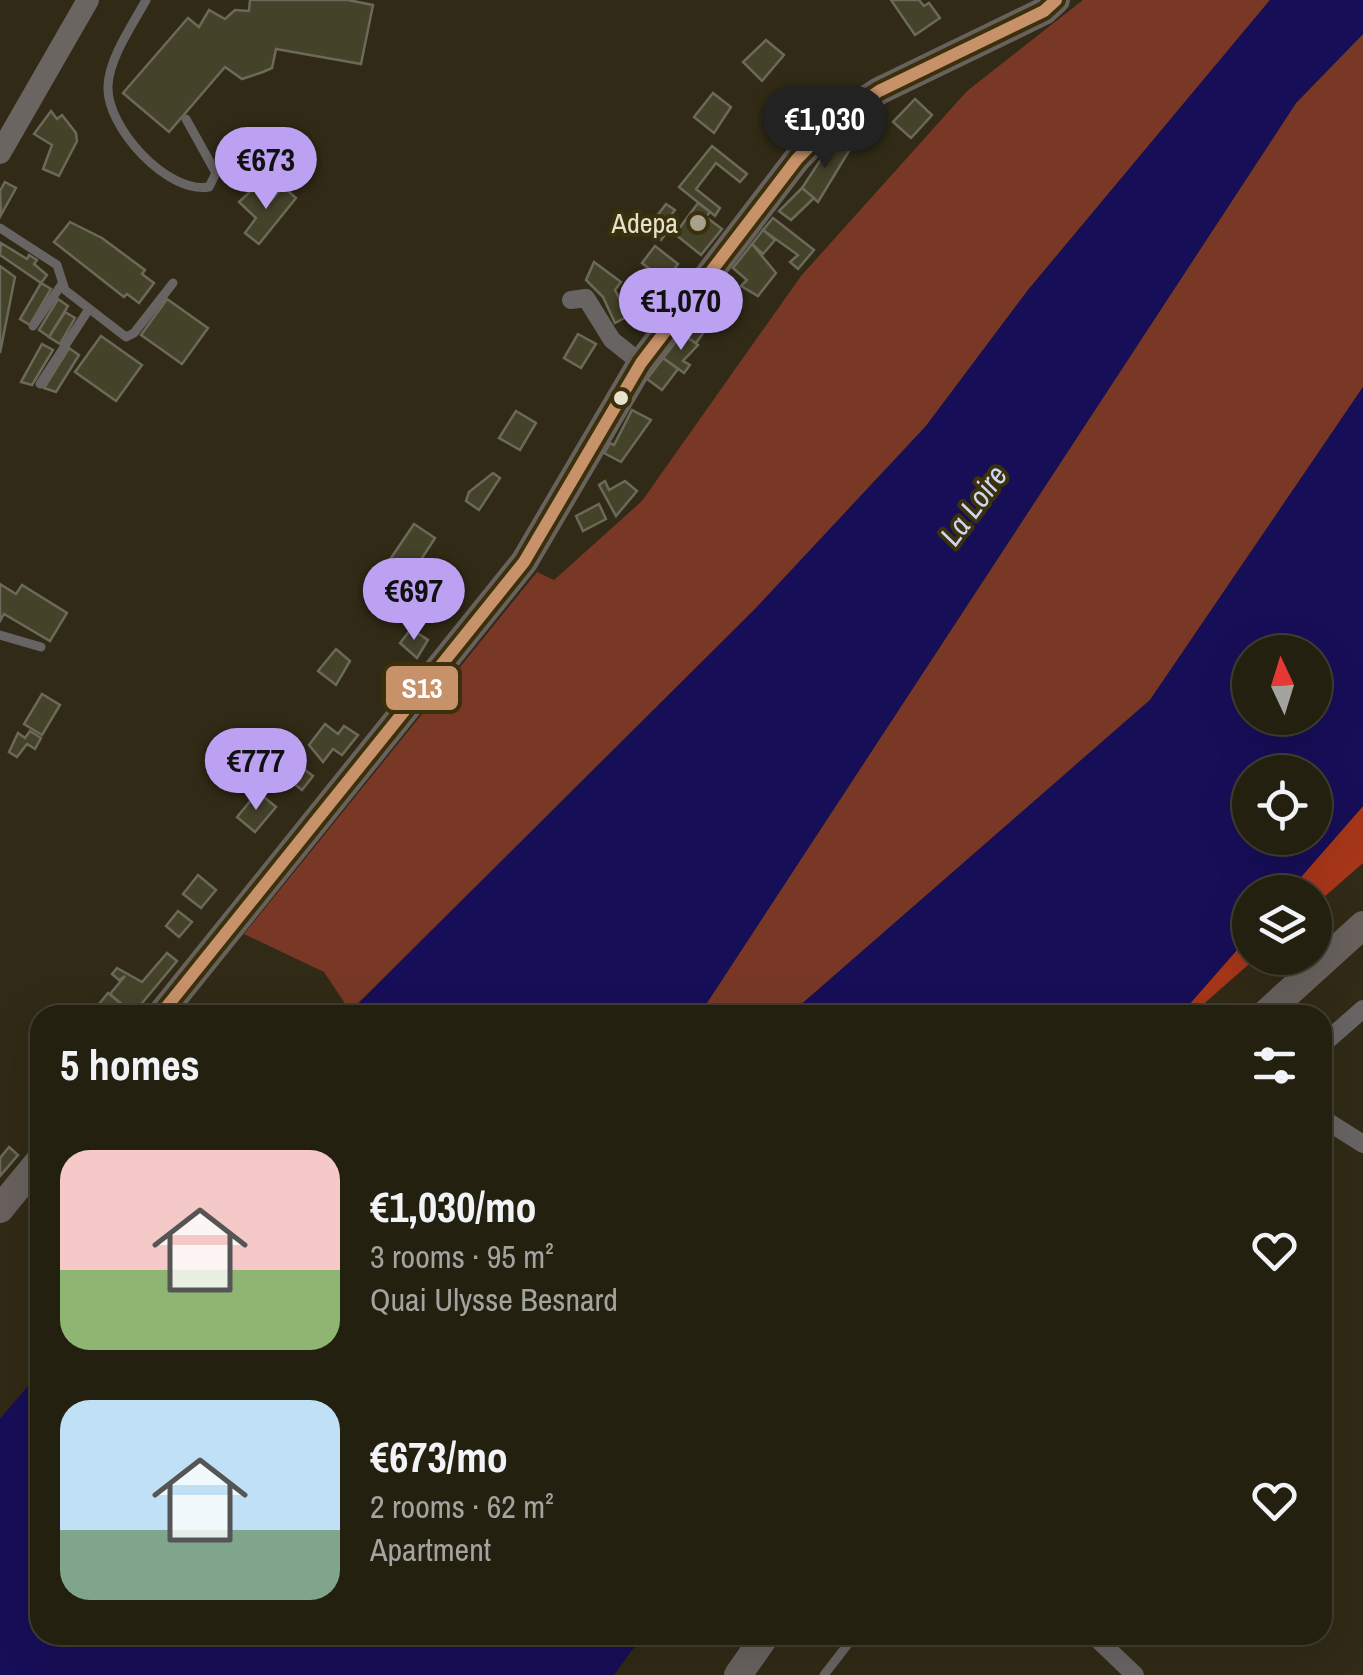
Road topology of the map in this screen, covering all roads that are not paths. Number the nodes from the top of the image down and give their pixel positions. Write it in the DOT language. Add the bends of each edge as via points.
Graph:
graph roads {
  1 [pos="88,0"];
  2 [pos="146,0"];
  3 [pos="1056,0"];
  4 [pos="186,119"];
  5 [pos="0,153"];
  6 [pos="0,228"];
  7 [pos="173,283"];
  8 [pos="62,284"];
  9 [pos="571,300"];
  10 [pos="88,308"];
  11 [pos="33,326"];
  12 [pos="641,363"];
  13 [pos="40,384"];
  14 [pos="0,636"];
  15 [pos="40,647"];
  16 [pos="1363,924"];
  17 [pos="168,1005"];
  18 [pos="1275,1005"];
  19 [pos="1363,1009"];
  20 [pos="1332,1036"];
  21 [pos="1332,1124"];
  22 [pos="1363,1144"];
  23 [pos="30,1172"];
  24 [pos="0,1209"];
  25 [pos="759,1645"];
  26 [pos="846,1645"];
  27 [pos="1102,1645"];
  28 [pos="738,1675"];
  29 [pos="824,1675"];
  30 [pos="1134,1675"];
  1 -- 5 [label="street"];
  2 -- 4 [label="lane" via="107,81 113,114 171,181 186,189 209,188 216,173"];
  3 -- 12 [label="main road" via="836,120 798,159"];
  6 -- 8 [label="lane" via="57,265"];
  7 -- 10 [label="lane" via="130,336"];
  8 -- 10 [label="lane"];
  8 -- 11 [label="lane"];
  9 -- 12 [label="street" via="586,298 612,340"];
  10 -- 13 [label="lane"];
  12 -- 17 [label="main road" via="524,562"];
  14 -- 15 [label="lane"];
  16 -- 18 [label="main road"];
  19 -- 20 [label="street"];
  21 -- 22 [label="street"];
  23 -- 24 [label="main road"];
  25 -- 28 [label="main road"];
  26 -- 29 [label="lane"];
  27 -- 30 [label="street"];
}
